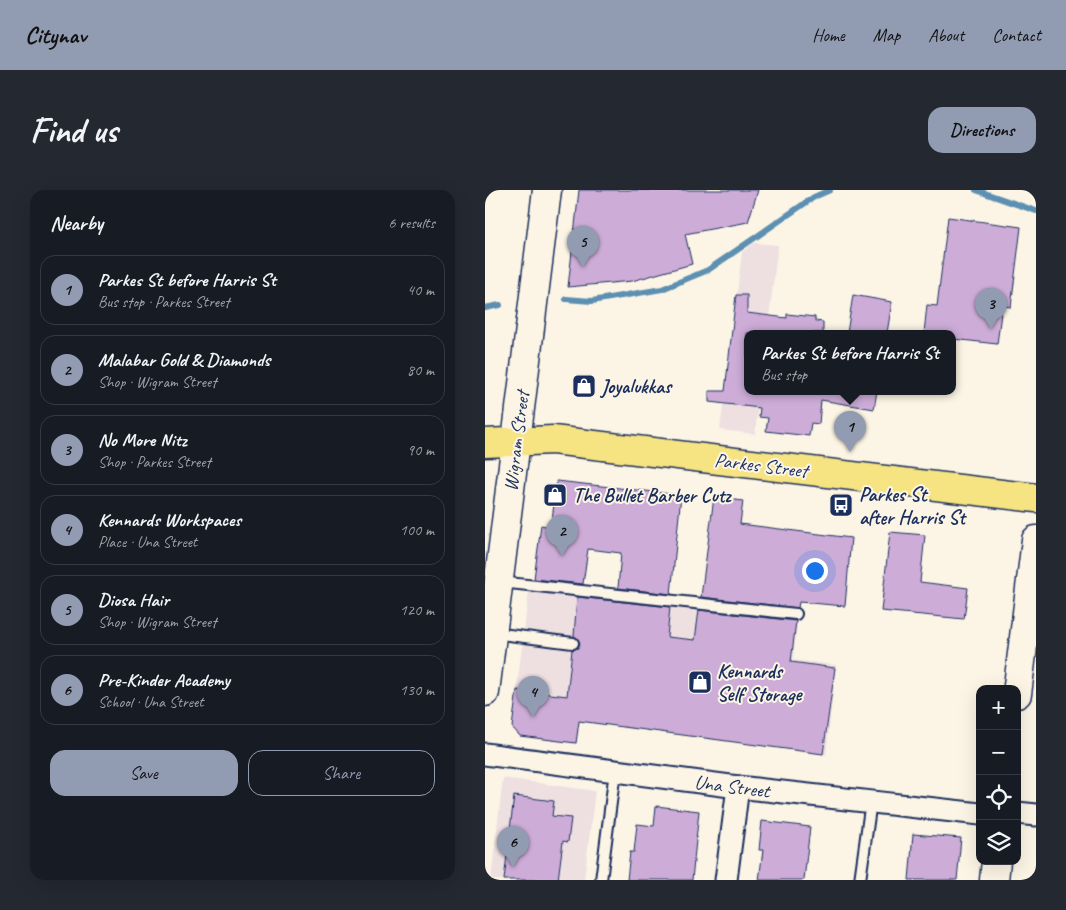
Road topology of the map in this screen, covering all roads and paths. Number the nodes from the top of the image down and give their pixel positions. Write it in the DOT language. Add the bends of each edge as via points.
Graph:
graph roads {
  1 [pos="547,190"];
  2 [pos="516,441"];
  3 [pos="485,443"];
  4 [pos="1036,498"];
  5 [pos="1036,540"];
  6 [pos="492,581"];
  7 [pos="796,614"];
  8 [pos="492,633"];
  9 [pos="573,642"];
  10 [pos="1018,685"];
  11 [pos="485,692"];
  12 [pos="485,754"];
  13 [pos="615,771"];
  14 [pos="738,787"];
  15 [pos="871,801"];
  16 [pos="976,814"];
  17 [pos="1021,814"];
  18 [pos="1036,815"];
  19 [pos="996,865"];
  20 [pos="601,880"];
  21 [pos="726,880"];
  22 [pos="860,880"];
  23 [pos="994,880"];
  1 -- 2 [label="street, Wigram Street"];
  2 -- 3 [label="main road, Parkes Street"];
  2 -- 4 [label="main road, Parkes Street" via="553,440"];
  2 -- 6 [label="street, Wigram Street"];
  5 -- 10 [label="street"];
  6 -- 7 [label="lane"];
  6 -- 8 [label="street, Wigram Street"];
  8 -- 9 [label="lane"];
  8 -- 11 [label="street, Wigram Street"];
  12 -- 13 [label="street, Una Street"];
  13 -- 14 [label="street, Una Street"];
  13 -- 20 [label="lane"];
  14 -- 15 [label="street, Una Street"];
  14 -- 21 [label="street"];
  15 -- 16 [label="street, Una Street"];
  15 -- 22 [label="lane"];
  17 -- 18 [label="street"];
  19 -- 23 [label="street"];
}
